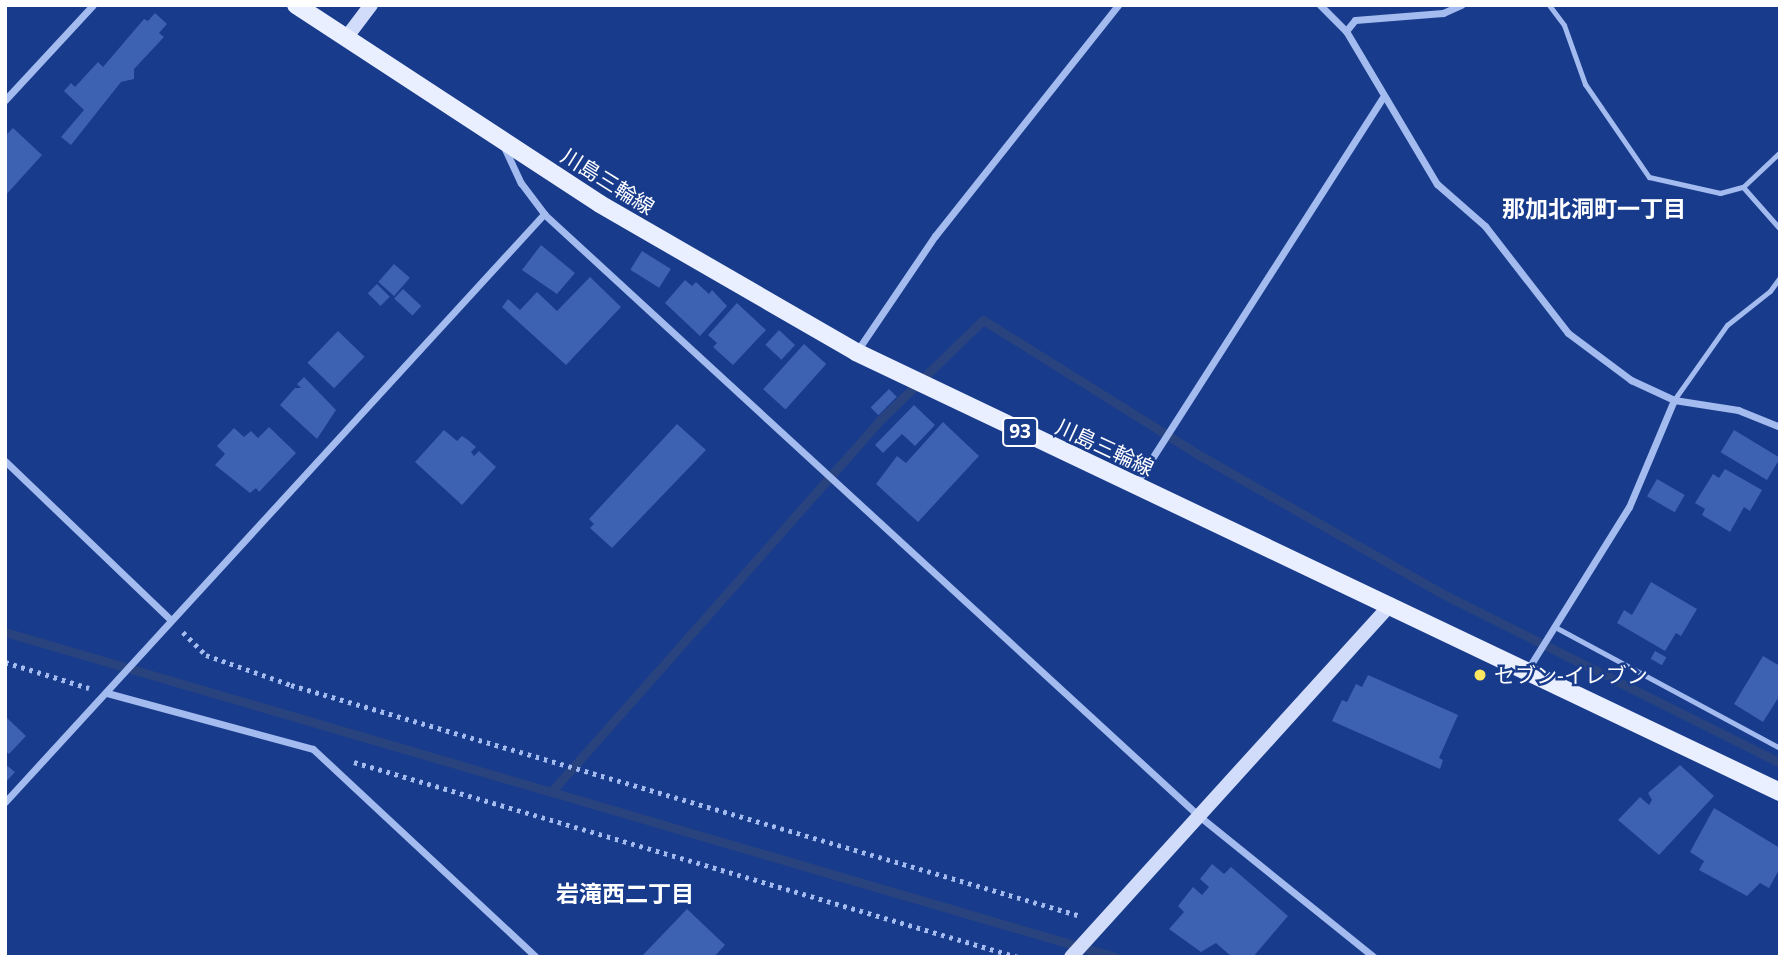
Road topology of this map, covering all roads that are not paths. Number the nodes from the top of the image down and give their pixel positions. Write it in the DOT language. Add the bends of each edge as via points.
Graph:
graph roads {
  1 [pos="93,5"];
  2 [pos="296,5"];
  3 [pos="371,5"];
  4 [pos="1118,5"];
  5 [pos="1320,5"];
  6 [pos="1461,5"];
  7 [pos="1549,5"];
  8 [pos="1346,31"];
  9 [pos="346,38"];
  10 [pos="1384,97"];
  11 [pos="5,100"];
  12 [pos="501,140"];
  13 [pos="1780,152"];
  14 [pos="1743,187"];
  15 [pos="544,214"];
  16 [pos="1780,229"];
  17 [pos="1780,277"];
  18 [pos="856,352"];
  19 [pos="1674,400"];
  20 [pos="1780,427"];
  21 [pos="5,461"];
  22 [pos="1135,485"];
  23 [pos="1391,604"];
  24 [pos="170,619"];
  25 [pos="1555,627"];
  26 [pos="1528,669"];
  27 [pos="107,693"];
  28 [pos="1780,748"];
  29 [pos="1780,792"];
  30 [pos="5,802"];
  31 [pos="1199,816"];
  32 [pos="536,957"];
  33 [pos="1071,957"];
  34 [pos="1374,957"];
  1 -- 11 [label="street"];
  2 -- 9 [label="main road, 川島三輪線 / 93"];
  3 -- 9 [label="street"];
  4 -- 18 [label="street" via="935,236"];
  5 -- 8 [label="street"];
  6 -- 8 [label="street" via="1443,13 1355,20"];
  7 -- 14 [label="lane" via="1564,25 1585,84 1649,177 1720,193"];
  8 -- 10 [label="street"];
  9 -- 12 [label="main road, 川島三輪線 / 93"];
  10 -- 19 [label="street" via="1437,184 1485,226 1568,333 1631,380"];
  10 -- 22 [label="street"];
  12 -- 15 [label="street" via="521,183"];
  12 -- 18 [label="main road, 川島三輪線 / 93" via="600,204"];
  13 -- 14 [label="lane"];
  14 -- 16 [label="lane"];
  15 -- 24 [label="street"];
  15 -- 31 [label="street"];
  17 -- 19 [label="lane" via="1770,291 1727,325"];
  18 -- 22 [label="main road, 川島三輪線 / 93"];
  19 -- 20 [label="street" via="1738,410"];
  19 -- 25 [label="street" via="1629,507"];
  21 -- 24 [label="street"];
  22 -- 23 [label="main road, 川島三輪線 / 93"];
  23 -- 26 [label="main road, 川島三輪線 / 93"];
  23 -- 31 [label="street"];
  24 -- 27 [label="street"];
  25 -- 26 [label="street"];
  25 -- 28 [label="lane"];
  26 -- 29 [label="main road, 川島三輪線 / 93"];
  27 -- 30 [label="street"];
  27 -- 32 [label="street" via="313,749"];
  31 -- 33 [label="street"];
  31 -- 34 [label="street"];
}
